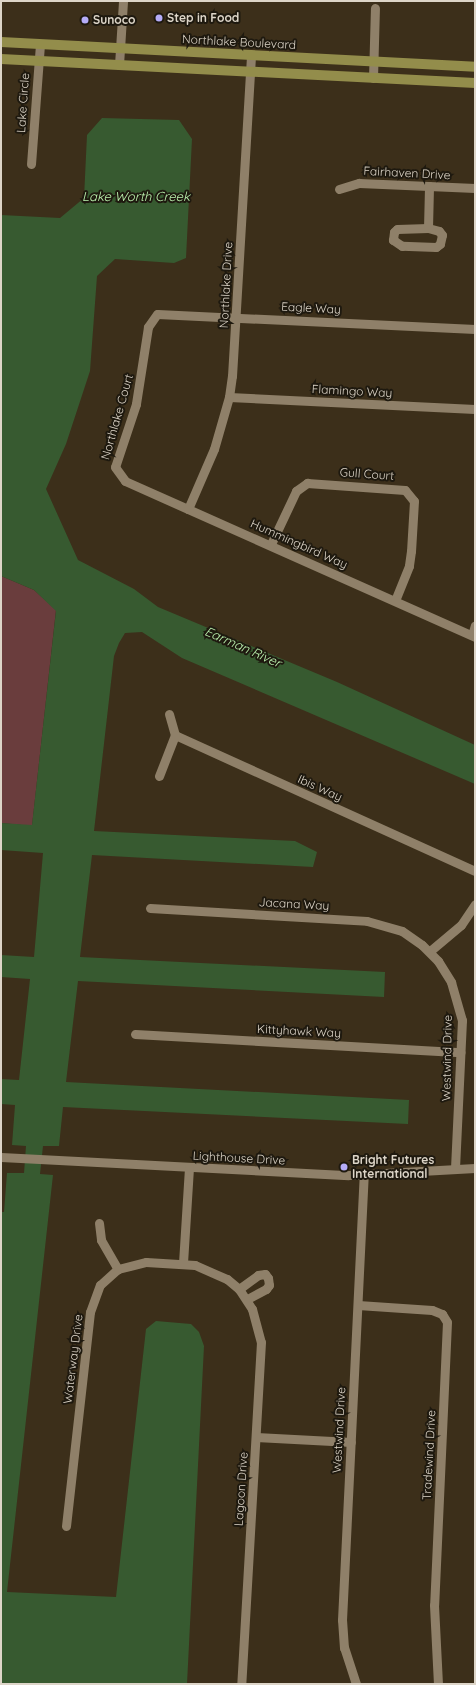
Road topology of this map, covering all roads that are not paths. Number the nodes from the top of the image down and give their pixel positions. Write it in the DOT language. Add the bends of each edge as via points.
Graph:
graph roads {
  1 [pos="123,1"];
  2 [pos="375,5"];
  3 [pos="1,42"];
  4 [pos="40,44"];
  5 [pos="121,48"];
  6 [pos="251,55"];
  7 [pos="1,59"];
  8 [pos="38,61"];
  9 [pos="373,61"];
  10 [pos="119,65"];
  11 [pos="475,67"];
  12 [pos="250,71"];
  13 [pos="373,78"];
  14 [pos="475,83"];
  15 [pos="31,164"];
  16 [pos="429,186"];
  17 [pos="475,188"];
  18 [pos="339,189"];
  19 [pos="428,228"];
  20 [pos="236,316"];
  21 [pos="150,321"];
  22 [pos="475,329"];
  23 [pos="229,397"];
  24 [pos="475,409"];
  25 [pos="116,472"];
  26 [pos="188,509"];
  27 [pos="272,544"];
  28 [pos="395,600"];
  29 [pos="475,625"];
  30 [pos="473,636"];
  31 [pos="169,714"];
  32 [pos="175,736"];
  33 [pos="159,776"];
  34 [pos="475,871"];
  35 [pos="475,904"];
  36 [pos="150,908"];
  37 [pos="430,951"];
  38 [pos="135,1034"];
  39 [pos="461,1052"];
  40 [pos="1,1157"];
  41 [pos="189,1167"];
  42 [pos="455,1168"];
  43 [pos="475,1168"];
  44 [pos="364,1176"];
  45 [pos="99,1223"];
  46 [pos="183,1264"];
  47 [pos="118,1269"];
  48 [pos="239,1289"];
  49 [pos="247,1299"];
  50 [pos="358,1305"];
  51 [pos="256,1437"];
  52 [pos="351,1442"];
  53 [pos="66,1526"];
  54 [pos="241,1684"];
  55 [pos="356,1684"];
  56 [pos="438,1684"];
  1 -- 5 [label="street"];
  2 -- 9 [label="street"];
  3 -- 4 [label="main road, Northlake Boulevard"];
  4 -- 5 [label="main road, Northlake Boulevard"];
  4 -- 8 [label="street, Lake Circle"];
  5 -- 6 [label="main road, Northlake Boulevard"];
  5 -- 10 [label="street"];
  6 -- 9 [label="main road, Northlake Boulevard"];
  6 -- 12 [label="street, Northlake Drive"];
  7 -- 8 [label="main road"];
  8 -- 10 [label="main road"];
  8 -- 15 [label="street, Lake Circle"];
  9 -- 11 [label="main road, Northlake Boulevard"];
  9 -- 13 [label="street"];
  10 -- 12 [label="main road"];
  12 -- 13 [label="main road"];
  12 -- 20 [label="street, Northlake Drive"];
  13 -- 14 [label="main road"];
  16 -- 17 [label="street, Fairhaven Drive"];
  16 -- 18 [label="street, Fairhaven Drive" via="359,183"];
  16 -- 19 [label="street"];
  19 -- 19 [label="street" via="397,229 393,240 402,246 436,247 440,244 442,234"];
  20 -- 21 [label="street, Eagle Way" via="162,312"];
  20 -- 22 [label="street, Eagle Way"];
  20 -- 23 [label="street, Northlake Drive"];
  21 -- 25 [label="street, Northlake Court" via="141,380 115,462"];
  23 -- 24 [label="street, Flamingo Way"];
  23 -- 26 [label="street, Northlake Drive" via="214,449"];
  25 -- 26 [label="street, Hummingbird Way" via="125,481"];
  26 -- 27 [label="street, Hummingbird Way"];
  27 -- 28 [label="street, Hummingbird Way"];
  27 -- 28 [label="street, Gull Court" via="296,491 307,483 405,490 414,501 411,551 406,573"];
  28 -- 30 [label="street, Hummingbird Way"];
  29 -- 30 [label="street"];
  31 -- 32 [label="street"];
  32 -- 33 [label="street"];
  32 -- 34 [label="street, Ibis Way"];
  35 -- 37 [label="street" via="461,925"];
  36 -- 37 [label="street, Jacana Way" via="367,921 402,931"];
  37 -- 39 [label="street, Westwind Drive" via="447,973 455,991 462,1020"];
  38 -- 39 [label="street, Kittyhawk Way"];
  39 -- 42 [label="street, Westwind Drive"];
  40 -- 41 [label="street, Lighthouse Drive"];
  41 -- 44 [label="street, Lighthouse Drive"];
  41 -- 46 [label="street"];
  42 -- 43 [label="street, Lighthouse Drive"];
  42 -- 44 [label="street, Lighthouse Drive"];
  44 -- 50 [label="street, Westwind Drive"];
  45 -- 47 [label="street" via="101,1240"];
  46 -- 47 [label="street, Waterway Drive" via="146,1262"];
  46 -- 48 [label="street, Lagoon Drive" via="217,1273"];
  47 -- 53 [label="street, Waterway Drive" via="100,1285 92,1302"];
  48 -- 49 [label="street, Lagoon Drive"];
  48 -- 49 [label="street" via="258,1274 265,1274 269,1285"];
  49 -- 51 [label="street, Lagoon Drive" via="257,1320 261,1342"];
  50 -- 52 [label="street, Westwind Drive"];
  50 -- 56 [label="street, Tradewind Drive" via="432,1310 442,1314 447,1322 434,1605"];
  51 -- 52 [label="street"];
  51 -- 54 [label="street, Lagoon Drive"];
  52 -- 55 [label="street, Westwind Drive" via="342,1620 344,1648"];
}
